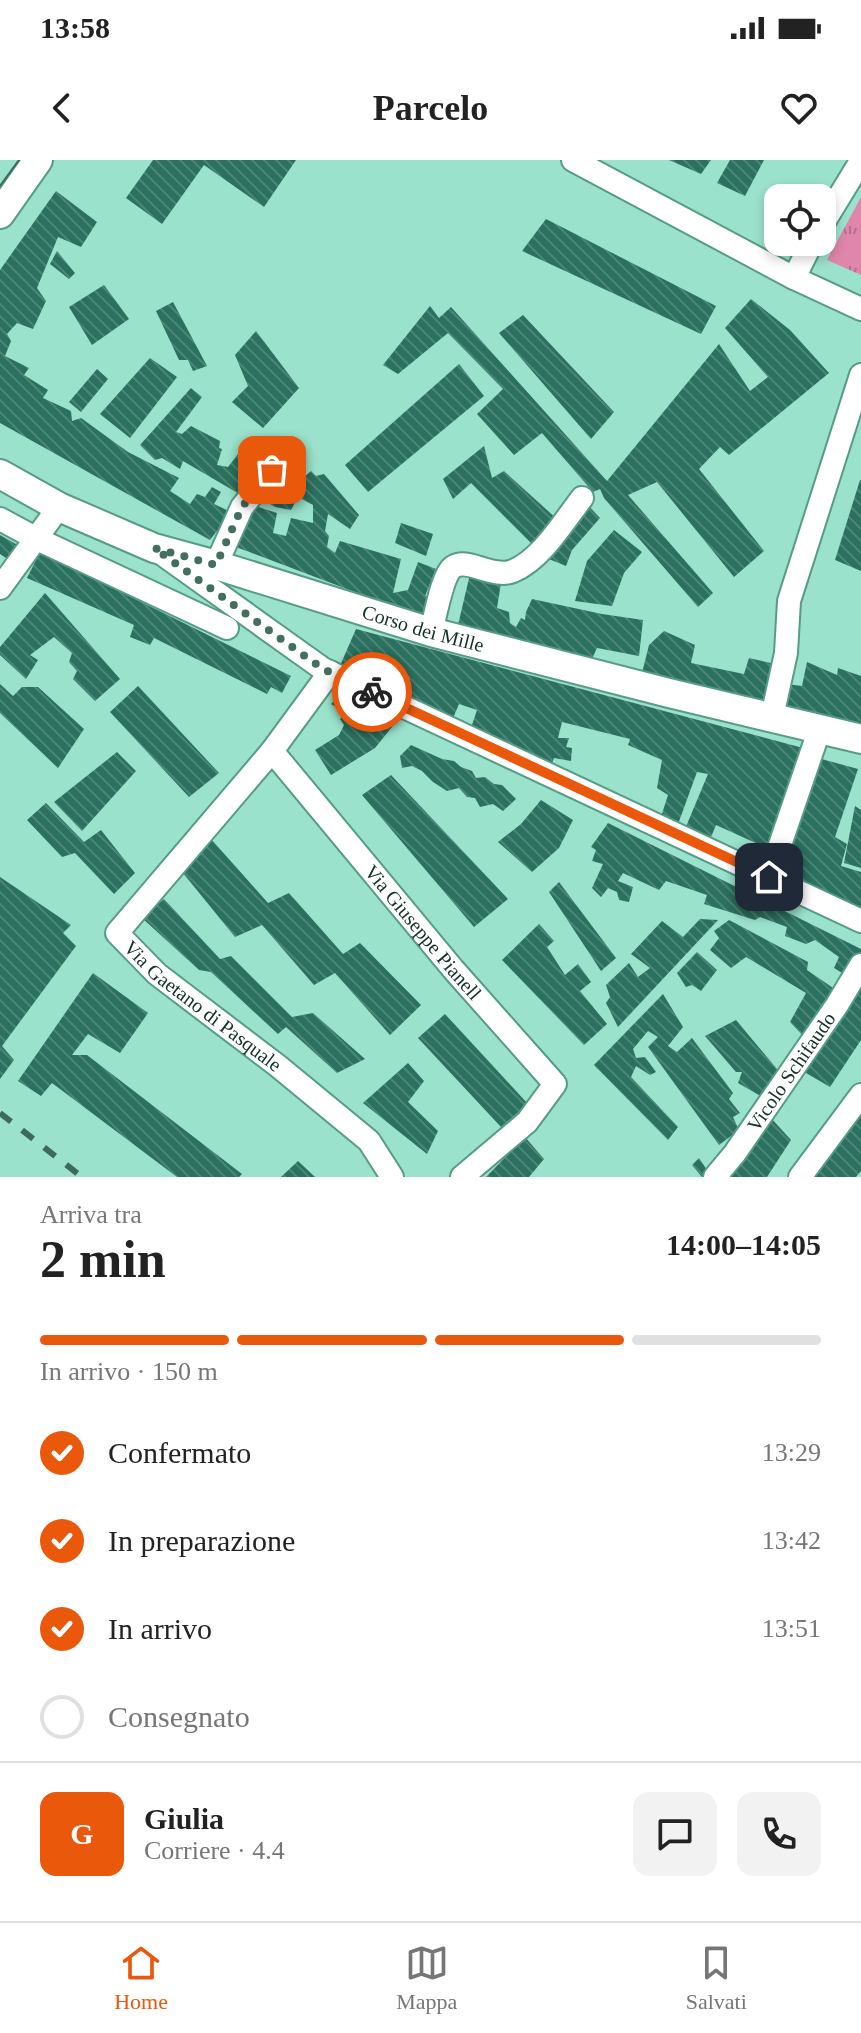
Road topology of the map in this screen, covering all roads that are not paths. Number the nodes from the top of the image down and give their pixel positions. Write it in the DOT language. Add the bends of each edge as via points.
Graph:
graph roads {
  1 [pos="38,160"];
  2 [pos="573,160"];
  3 [pos="858,171"];
  4 [pos="836,204"];
  5 [pos="0,214"];
  6 [pos="805,256"];
  7 [pos="794,278"];
  8 [pos="861,309"];
  9 [pos="861,375"];
  10 [pos="286,453"];
  11 [pos="0,474"];
  12 [pos="582,498"];
  13 [pos="59,507"];
  14 [pos="0,519"];
  15 [pos="37,539"];
  16 [pos="154,548"];
  17 [pos="216,565"];
  18 [pos="0,588"];
  19 [pos="227,628"];
  20 [pos="431,632"];
  21 [pos="330,672"];
  22 [pos="772,717"];
  23 [pos="820,728"];
  24 [pos="861,739"];
  25 [pos="272,751"];
  26 [pos="769,877"];
  27 [pos="861,921"];
  28 [pos="861,965"];
  29 [pos="861,1095"];
  30 [pos="392,1177"];
  31 [pos="462,1177"];
  32 [pos="715,1177"];
  33 [pos="800,1177"];
  1 -- 5 [label="street"];
  2 -- 7 [label="street"];
  3 -- 4 [label="street"];
  6 -- 7 [label="street"];
  7 -- 8 [label="street"];
  9 -- 22 [label="street" via="789,601 786,653"];
  10 -- 17 [label="street" via="242,507"];
  11 -- 13 [label="street, Corso dei Mille"];
  12 -- 20 [label="street" via="523,566 510,573 466,563 449,571"];
  13 -- 15 [label="street"];
  13 -- 16 [label="street, Corso dei Mille"];
  14 -- 15 [label="street"];
  15 -- 18 [label="street"];
  15 -- 19 [label="street"];
  16 -- 17 [label="street, Corso dei Mille"];
  16 -- 21 [label="street"];
  17 -- 20 [label="street, Corso dei Mille"];
  20 -- 22 [label="street, Corso dei Mille"];
  21 -- 25 [label="street"];
  21 -- 26 [label="street"];
  22 -- 23 [label="street, Corso dei Mille"];
  23 -- 24 [label="street, Corso dei Mille"];
  23 -- 26 [label="street"];
  25 -- 30 [label="street, Via Gaetano di Pasquale" via="117,933 157,974 369,1141"];
  25 -- 31 [label="street, Via Giuseppe Pianell" via="555,1084 527,1122"];
  26 -- 27 [label="street"];
  28 -- 32 [label="street, Vicolo Schifaudo"];
  29 -- 33 [label="street"];
}
